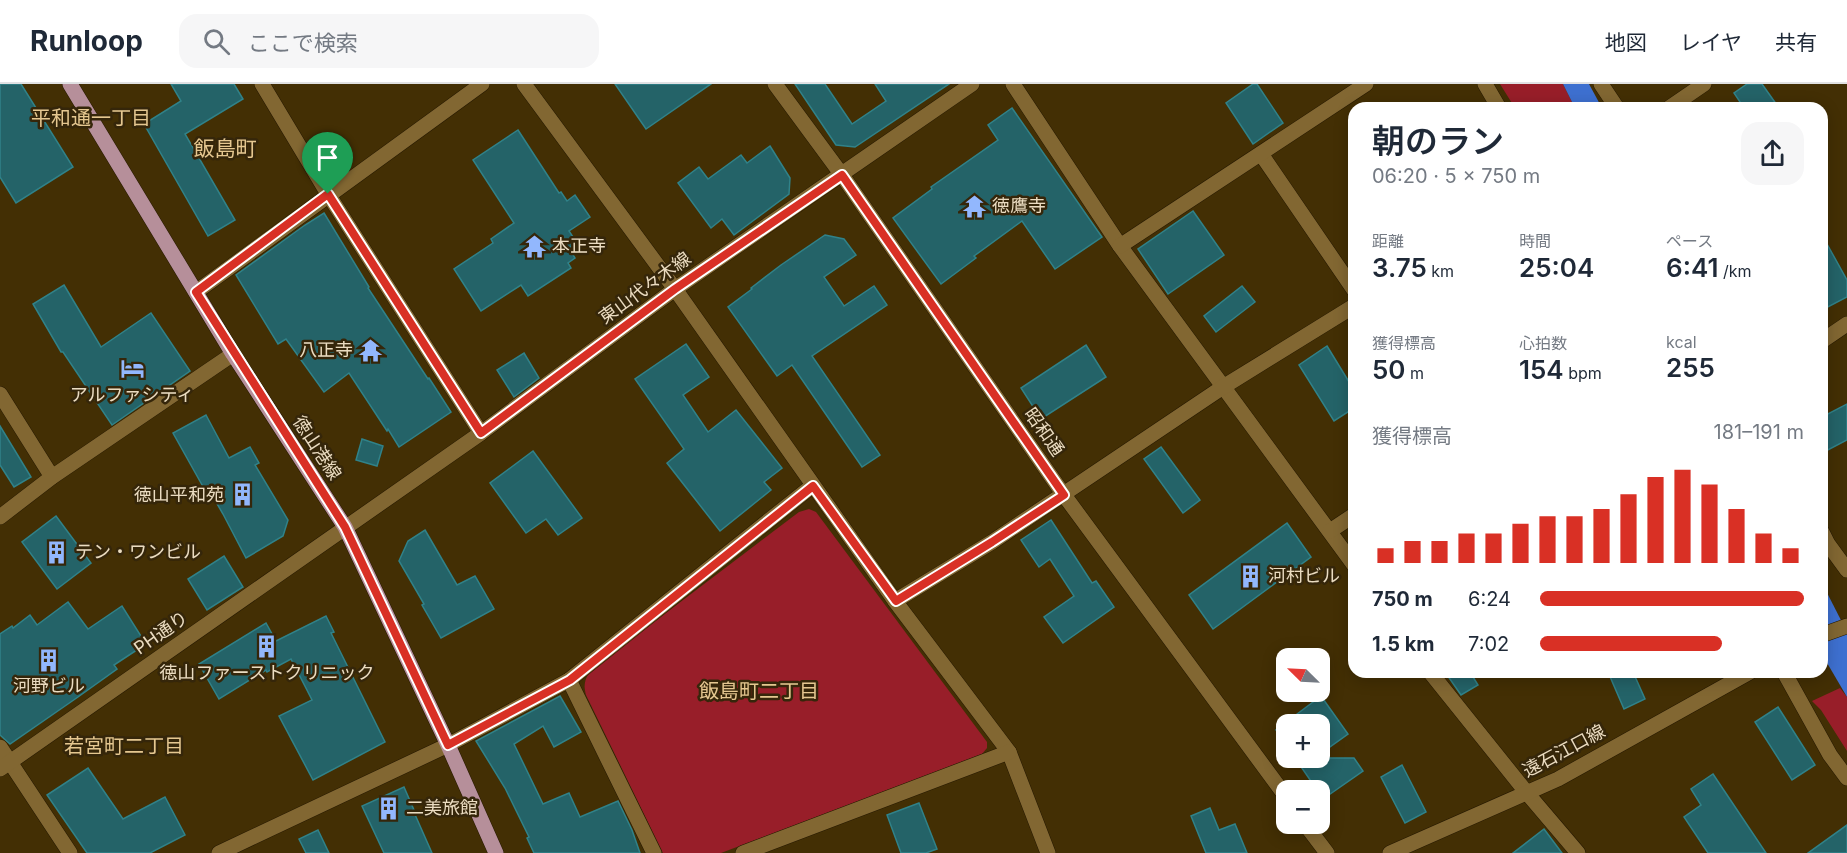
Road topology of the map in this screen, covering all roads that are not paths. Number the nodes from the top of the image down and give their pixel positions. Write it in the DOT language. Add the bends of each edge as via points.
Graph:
graph roads {
  1 [pos="70,84"];
  2 [pos="262,84"];
  3 [pos="482,84"];
  4 [pos="524,84"];
  5 [pos="775,84"];
  6 [pos="972,84"];
  7 [pos="1013,84"];
  8 [pos="1366,84"];
  9 [pos="1485,84"];
  10 [pos="1601,84"];
  11 [pos="1704,84"];
  12 [pos="1496,102"];
  13 [pos="1613,102"];
  14 [pos="1678,102"];
  15 [pos="1261,154"];
  16 [pos="842,175"];
  17 [pos="328,194"];
  18 [pos="1120,246"];
  19 [pos="1348,281"];
  20 [pos="675,289"];
  21 [pos="196,292"];
  22 [pos="1348,310"];
  23 [pos="1847,324"];
  24 [pos="1828,337"];
  25 [pos="233,354"];
  26 [pos="1222,387"];
  27 [pos="0,394"];
  28 [pos="481,433"];
  29 [pos="52,477"];
  30 [pos="813,486"];
  31 [pos="1064,495"];
  32 [pos="0,517"];
  33 [pos="1348,518"];
  34 [pos="345,527"];
  35 [pos="1330,531"];
  36 [pos="1828,544"];
  37 [pos="1348,557"];
  38 [pos="1847,570"];
  39 [pos="896,601"];
  40 [pos="1847,626"];
  41 [pos="1828,633"];
  42 [pos="1435,678"];
  43 [pos="1739,678"];
  44 [pos="1787,678"];
  45 [pos="570,680"];
  46 [pos="448,745"];
  47 [pos="0,747"];
  48 [pos="1009,752"];
  49 [pos="5,766"];
  50 [pos="1847,778"];
  51 [pos="1276,783"];
  52 [pos="1527,793"];
  53 [pos="1313,834"];
  54 [pos="70,853"];
  55 [pos="219,853"];
  56 [pos="496,853"];
  57 [pos="654,853"];
  58 [pos="743,853"];
  59 [pos="1048,853"];
  60 [pos="1327,853"];
  61 [pos="1390,853"];
  62 [pos="1578,853"];
  1 -- 21 [label="main road, 徳山港線"];
  2 -- 17 [label="street"];
  3 -- 17 [label="street"];
  4 -- 20 [label="street"];
  5 -- 16 [label="street, 昭和通"];
  6 -- 16 [label="street, 東山代々木線"];
  7 -- 18 [label="street"];
  8 -- 15 [label="street"];
  9 -- 12 [label="street"];
  10 -- 13 [label="street"];
  11 -- 14 [label="street"];
  15 -- 18 [label="street"];
  15 -- 19 [label="street"];
  16 -- 20 [label="street, 東山代々木線"];
  16 -- 31 [label="street, 昭和通"];
  17 -- 21 [label="street"];
  17 -- 28 [label="street"];
  18 -- 26 [label="street"];
  20 -- 28 [label="street, 東山代々木線"];
  20 -- 30 [label="street"];
  21 -- 25 [label="main road, 徳山港線"];
  22 -- 26 [label="street"];
  23 -- 24 [label="street"];
  25 -- 29 [label="street"];
  25 -- 34 [label="main road, 徳山港線"];
  26 -- 31 [label="street"];
  26 -- 35 [label="street"];
  27 -- 29 [label="street"];
  28 -- 34 [label="street, 東山代々木線"];
  29 -- 32 [label="street"];
  30 -- 39 [label="street"];
  30 -- 45 [label="street"];
  31 -- 39 [label="street"];
  31 -- 51 [label="street, 昭和通"];
  33 -- 35 [label="street"];
  34 -- 46 [label="main road, 徳山港線"];
  34 -- 49 [label="street, PH通り"];
  35 -- 37 [label="street"];
  36 -- 38 [label="street"];
  39 -- 48 [label="street"];
  40 -- 41 [label="street"];
  42 -- 52 [label="street"];
  43 -- 52 [label="street, 遠石江口線"];
  44 -- 50 [label="street"];
  45 -- 46 [label="street"];
  45 -- 57 [label="street"];
  46 -- 55 [label="street"];
  46 -- 56 [label="main road, 徳山港線"];
  47 -- 49 [label="street"];
  48 -- 58 [label="street"];
  48 -- 59 [label="street"];
  49 -- 54 [label="street"];
  52 -- 61 [label="street, 遠石江口線"];
  52 -- 62 [label="street"];
  53 -- 60 [label="street"];
}
